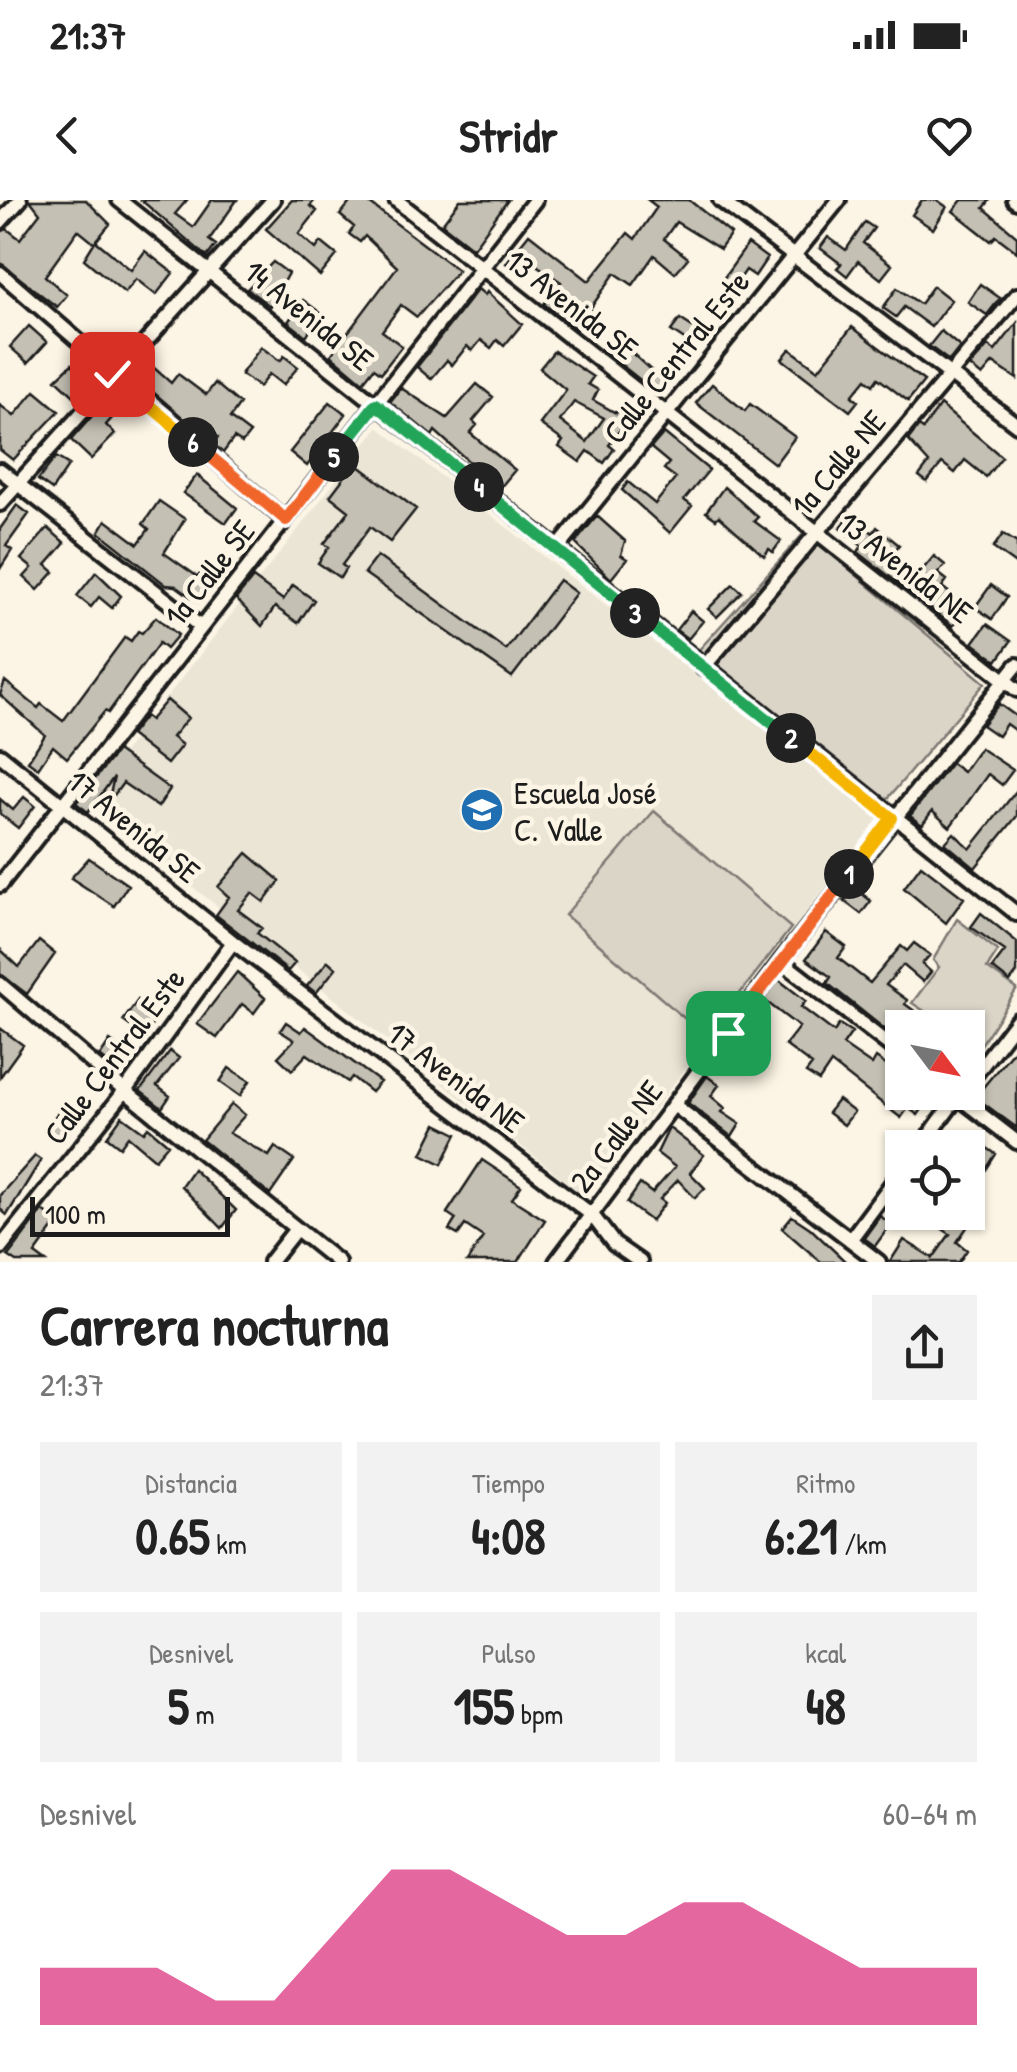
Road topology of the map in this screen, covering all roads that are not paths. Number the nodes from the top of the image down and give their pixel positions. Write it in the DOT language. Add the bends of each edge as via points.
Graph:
graph roads {
  1 [pos="20,200"];
  2 [pos="119,200"];
  3 [pos="272,200"];
  4 [pos="396,200"];
  5 [pos="536,200"];
  6 [pos="720,200"];
  7 [pos="839,200"];
  8 [pos="0,222"];
  9 [pos="794,255"];
  10 [pos="482,268"];
  11 [pos="211,272"];
  12 [pos="0,274"];
  13 [pos="1017,294"];
  14 [pos="950,370"];
  15 [pos="112,374"];
  16 [pos="376,404"];
  17 [pos="667,413"];
  18 [pos="1017,425"];
  19 [pos="0,470"];
  20 [pos="16,483"];
  21 [pos="0,504"];
  22 [pos="286,520"];
  23 [pos="817,531"];
  24 [pos="557,550"];
  25 [pos="202,627"];
  26 [pos="1017,665"];
  27 [pos="703,668"];
  28 [pos="1005,680"];
  29 [pos="1017,690"];
  30 [pos="0,755"];
  31 [pos="64,804"];
  32 [pos="892,818"];
  33 [pos="0,885"];
  34 [pos="1017,914"];
  35 [pos="233,942"];
  36 [pos="781,961"];
  37 [pos="0,984"];
  38 [pos="1017,1020"];
  39 [pos="885,1042"];
  40 [pos="985,1062"];
  41 [pos="125,1091"];
  42 [pos="674,1105"];
  43 [pos="977,1110"];
  44 [pos="1017,1142"];
  45 [pos="885,1193"];
  46 [pos="592,1215"];
  47 [pos="296,1229"];
  48 [pos="850,1240"];
  49 [pos="0,1248"];
  50 [pos="270,1262"];
  51 [pos="338,1262"];
  52 [pos="556,1262"];
  53 [pos="640,1262"];
  54 [pos="879,1262"];
  1 -- 8 [label="street"];
  2 -- 11 [label="street, 14 Avenida SE"];
  3 -- 11 [label="street"];
  4 -- 10 [label="street, 13 Avenida SE"];
  5 -- 10 [label="street, 1a Calle SE"];
  6 -- 9 [label="street"];
  7 -- 9 [label="street, Calle Central Este"];
  9 -- 14 [label="street"];
  9 -- 17 [label="street, Calle Central Este"];
  10 -- 16 [label="street, 1a Calle SE"];
  10 -- 17 [label="street, 13 Avenida SE"];
  11 -- 15 [label="street"];
  11 -- 16 [label="street, 14 Avenida SE"];
  12 -- 15 [label="street"];
  13 -- 14 [label="street, 1a Calle NE"];
  14 -- 18 [label="street"];
  14 -- 23 [label="street, 1a Calle NE"];
  15 -- 20 [label="street"];
  15 -- 22 [label="street"];
  16 -- 22 [label="street, 1a Calle SE"];
  16 -- 24 [label="street, 14 Avenida SE"];
  17 -- 23 [label="street, 13 Avenida NE"];
  17 -- 24 [label="street, Calle Central Este"];
  19 -- 20 [label="street"];
  20 -- 21 [label="street"];
  20 -- 25 [label="street"];
  22 -- 25 [label="street, 1a Calle SE"];
  23 -- 27 [label="street, 1a Calle NE"];
  23 -- 28 [label="street, 13 Avenida NE"];
  24 -- 27 [label="street, 14 Avenida SE"];
  25 -- 31 [label="street, 1a Calle SE"];
  26 -- 28 [label="street, 2a Calle NE"];
  27 -- 32 [label="street, 14 Avenida SE"];
  28 -- 29 [label="street, 13 Avenida NE"];
  28 -- 32 [label="street, 2a Calle NE"];
  30 -- 31 [label="street, 17 Avenida SE"];
  31 -- 33 [label="street, 1a Calle SE"];
  31 -- 35 [label="street, 17 Avenida SE"];
  32 -- 34 [label="street, 14 Avenida SE"];
  32 -- 36 [label="street, 2a Calle NE"];
  35 -- 41 [label="street, Calle Central Este"];
  35 -- 46 [label="street, 17 Avenida NE"];
  36 -- 39 [label="street"];
  36 -- 42 [label="street, 2a Calle NE"];
  37 -- 41 [label="street"];
  38 -- 40 [label="street"];
  41 -- 47 [label="street"];
  41 -- 49 [label="street, Calle Central Este"];
  42 -- 46 [label="street, 2a Calle NE"];
  42 -- 48 [label="street"];
  43 -- 44 [label="street"];
  45 -- 48 [label="street"];
  46 -- 52 [label="street, 2a Calle NE"];
  46 -- 53 [label="street, 17 Avenida NE" via="614,1244"];
  47 -- 50 [label="street"];
  47 -- 51 [label="street"];
  48 -- 54 [label="street"];
}
